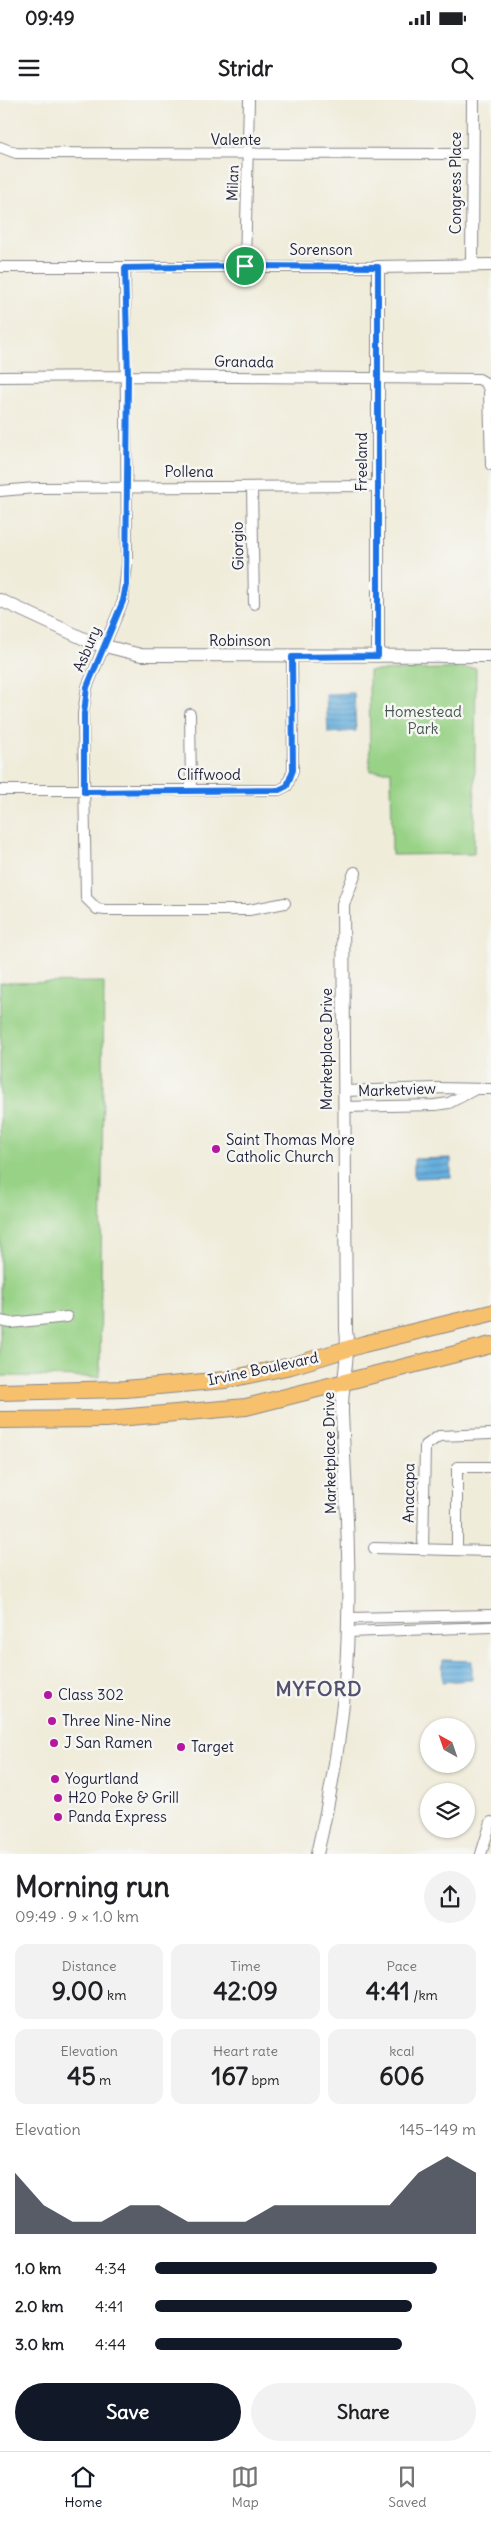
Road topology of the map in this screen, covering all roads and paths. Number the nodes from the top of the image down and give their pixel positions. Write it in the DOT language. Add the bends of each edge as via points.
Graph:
graph roads {
  1 [pos="249,100"];
  2 [pos="473,100"];
  3 [pos="0,148"];
  4 [pos="472,154"];
  5 [pos="249,155"];
  6 [pos="472,265"];
  7 [pos="491,265"];
  8 [pos="245,266"];
  9 [pos="0,267"];
  10 [pos="378,267"];
  11 [pos="125,268"];
  12 [pos="128,376"];
  13 [pos="0,377"];
  14 [pos="378,379"];
  15 [pos="491,465"];
  16 [pos="378,486"];
  17 [pos="127,487"];
  18 [pos="252,488"];
  19 [pos="0,491"];
  20 [pos="0,600"];
  21 [pos="254,604"];
  22 [pos="105,646"];
  23 [pos="378,656"];
  24 [pos="491,656"];
  25 [pos="292,657"];
  26 [pos="190,714"];
  27 [pos="191,789"];
  28 [pos="0,790"];
  29 [pos="84,792"];
  30 [pos="355,873"];
  31 [pos="285,903"];
  32 [pos="477,1088"];
  33 [pos="491,1089"];
  34 [pos="344,1091"];
  35 [pos="344,1107"];
  36 [pos="491,1313"];
  37 [pos="67,1317"];
  38 [pos="5,1322"];
  39 [pos="0,1328"];
  40 [pos="491,1345"];
  41 [pos="349,1348"];
  42 [pos="344,1383"];
  43 [pos="0,1392"];
  44 [pos="0,1420"];
  45 [pos="491,1434"];
  46 [pos="491,1467"];
  47 [pos="374,1548"];
  48 [pos="423,1549"];
  49 [pos="457,1550"];
  50 [pos="491,1551"];
  51 [pos="491,1615"];
  52 [pos="348,1618"];
  53 [pos="491,1628"];
  54 [pos="348,1632"];
  55 [pos="491,1822"];
  56 [pos="317,1854"];
  57 [pos="481,1854"];
  1 -- 5 [label="street, Milan"];
  2 -- 4 [label="street, Congress Place"];
  3 -- 5 [label="street, Valente" via="16,154"];
  4 -- 5 [label="street, Valente"];
  4 -- 6 [label="street, Congress Place"];
  5 -- 8 [label="street, Milan"];
  6 -- 7 [label="street, Sorenson"];
  6 -- 10 [label="street, Sorenson"];
  8 -- 10 [label="street, Sorenson"];
  8 -- 11 [label="street, Sorenson"];
  9 -- 11 [label="street, Sorenson"];
  10 -- 14 [label="street, Freeland"];
  11 -- 12 [label="street, Asbury"];
  12 -- 13 [label="street, Granada"];
  12 -- 14 [label="street, Granada"];
  12 -- 17 [label="street, Asbury"];
  14 -- 15 [label="street, Granada" via="479,379 486,383 490,398"];
  14 -- 16 [label="street, Freeland"];
  16 -- 18 [label="street, Pollena"];
  16 -- 23 [label="street, Freeland"];
  17 -- 18 [label="street, Pollena"];
  17 -- 19 [label="street, Pollena"];
  17 -- 22 [label="street, Asbury" via="126,585"];
  18 -- 21 [label="street, Giorgio"];
  20 -- 22 [label="street, Robinson"];
  22 -- 25 [label="street, Robinson" via="162,657"];
  22 -- 29 [label="street, Asbury" via="87,687"];
  23 -- 24 [label="street, Robinson"];
  23 -- 25 [label="street, Robinson"];
  25 -- 27 [label="street, Cliffwood" via="293,770 287,786 271,790"];
  26 -- 27 [label="street"];
  27 -- 29 [label="street, Cliffwood"];
  28 -- 29 [label="street, Cliffwood"];
  29 -- 31 [label="street, Asbury" via="86,898 97,909 249,910"];
  30 -- 34 [label="street, Marketplace Drive" via="343,904"];
  32 -- 33 [label="street, Marketview"];
  32 -- 34 [label="street, Marketview"];
  32 -- 35 [label="street, Marketview" via="449,1103 435,1105"];
  34 -- 35 [label="street, Marketplace Drive"];
  35 -- 41 [label="street, Marketplace Drive" via="346,1330"];
  36 -- 41 [label="main road, Irvine Boulevard"];
  37 -- 38 [label="street"];
  38 -- 39 [label="street"];
  40 -- 42 [label="main road, Irvine Boulevard"];
  41 -- 42 [label="street, Marketplace Drive"];
  41 -- 43 [label="main road, Irvine Boulevard" via="290,1366 225,1380 125,1388"];
  42 -- 44 [label="main road, Irvine Boulevard" via="223,1410 106,1419"];
  42 -- 52 [label="street, Marketplace Drive"];
  45 -- 48 [label="street, Anacapa" via="438,1436 425,1446"];
  46 -- 49 [label="street" via="457,1467"];
  47 -- 48 [label="street"];
  48 -- 49 [label="street"];
  49 -- 50 [label="street"];
  51 -- 52 [label="street"];
  52 -- 54 [label="street, Marketplace Drive"];
  53 -- 54 [label="street"];
  54 -- 56 [label="street, Marketplace Drive" via="334,1771"];
  55 -- 57 [label="street"];
}
